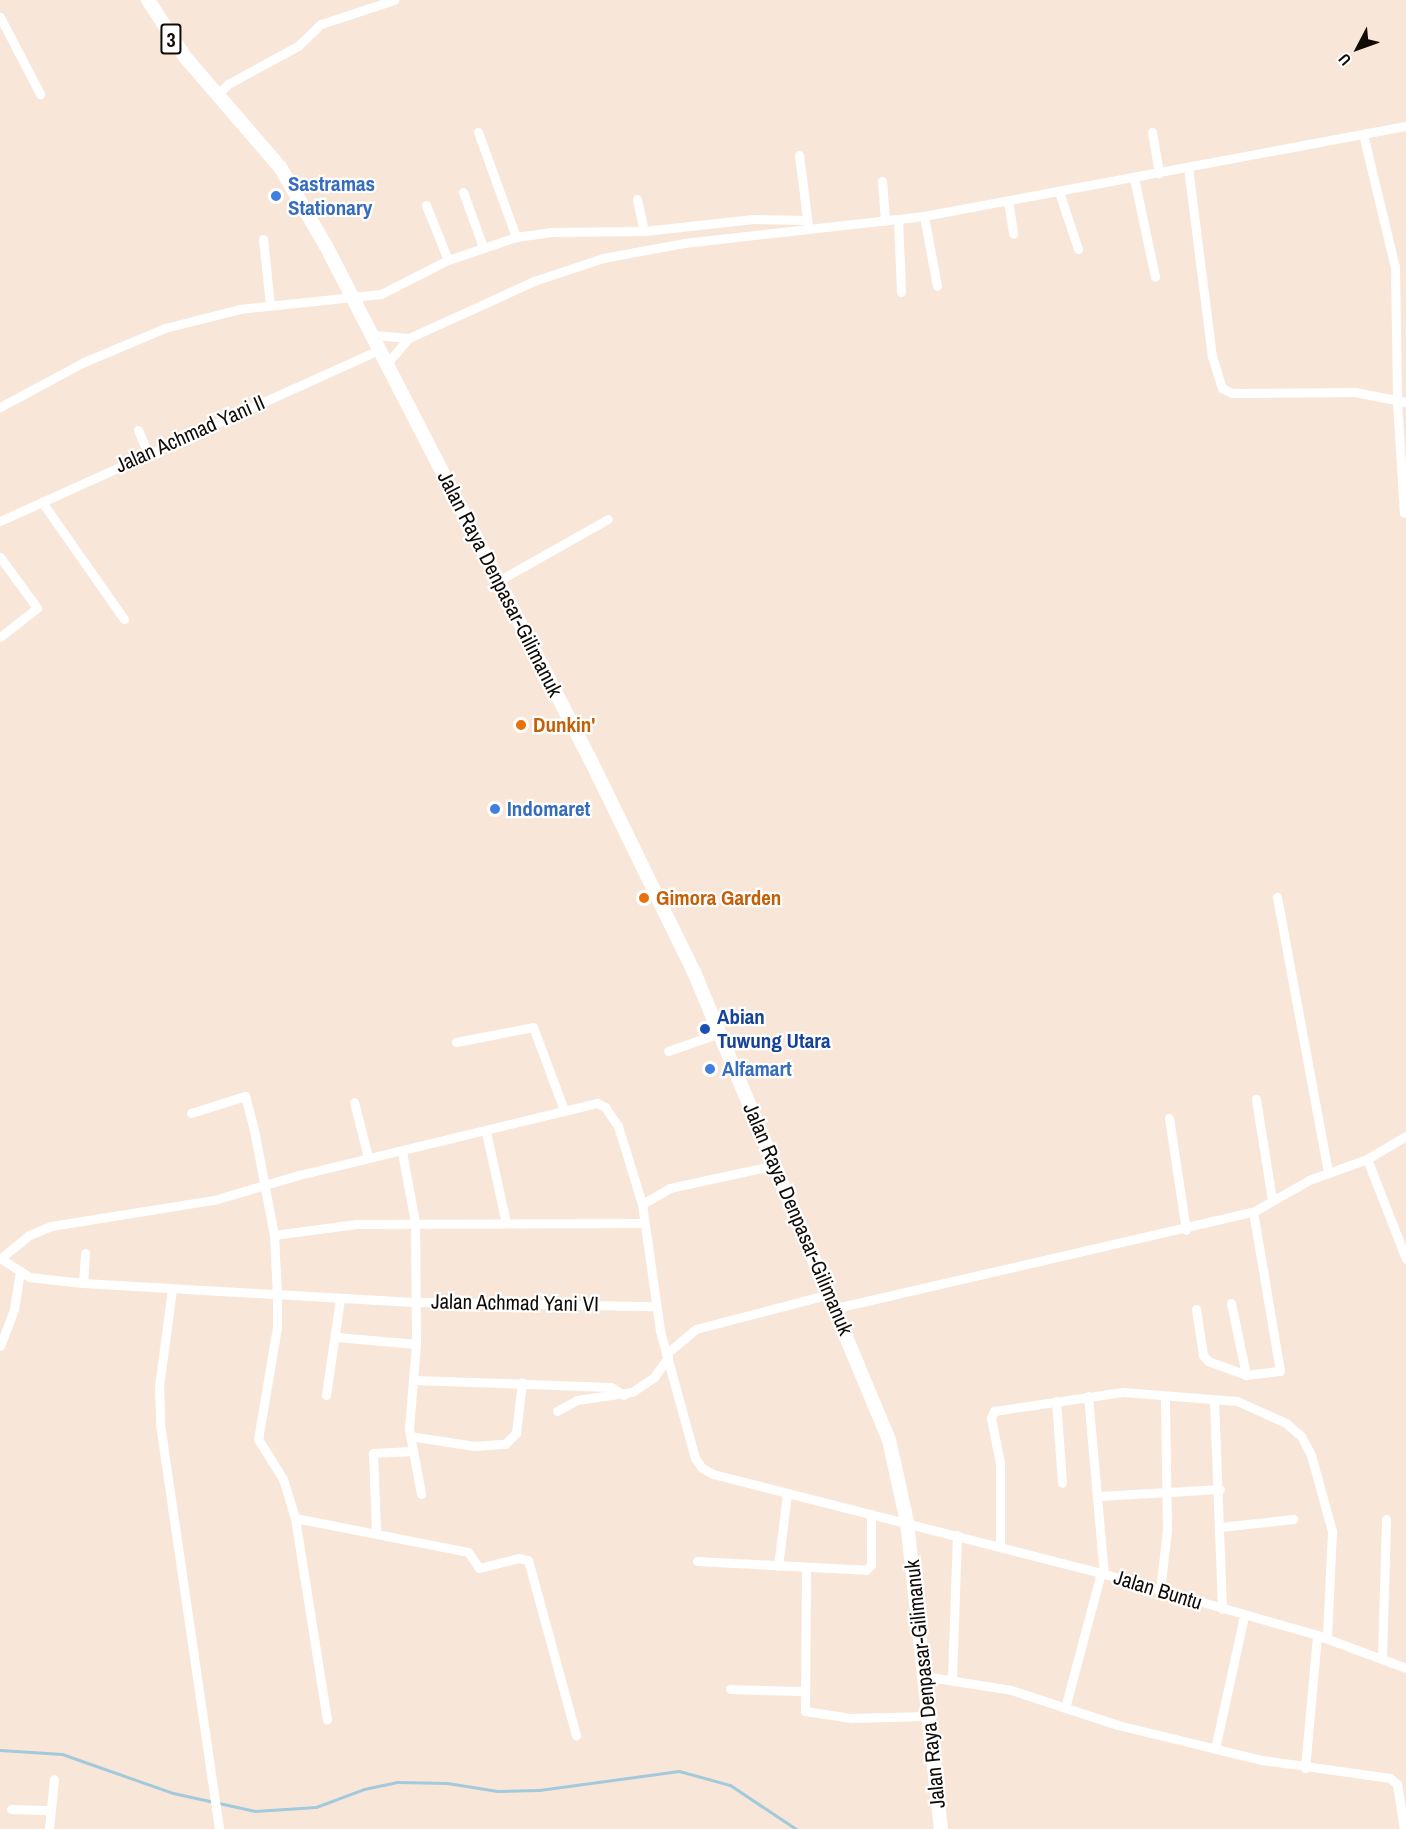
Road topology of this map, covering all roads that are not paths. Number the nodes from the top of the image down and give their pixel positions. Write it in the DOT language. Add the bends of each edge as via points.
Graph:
graph roads {
  1 [pos="148,0"];
  2 [pos="394,0"];
  3 [pos="0,17"];
  4 [pos="215,91"];
  5 [pos="40,94"];
  6 [pos="1406,126"];
  7 [pos="478,132"];
  8 [pos="1152,132"];
  9 [pos="1363,134"];
  10 [pos="799,155"];
  11 [pos="1188,167"];
  12 [pos="1159,173"];
  13 [pos="1134,177"];
  14 [pos="882,181"];
  15 [pos="463,192"];
  16 [pos="1059,192"];
  17 [pos="637,199"];
  18 [pos="1008,201"];
  19 [pos="426,205"];
  20 [pos="924,216"];
  21 [pos="898,219"];
  22 [pos="885,221"];
  23 [pos="808,225"];
  24 [pos="694,226"];
  25 [pos="644,231"];
  26 [pos="1013,234"];
  27 [pos="516,237"];
  28 [pos="263,239"];
  29 [pos="695,242"];
  30 [pos="483,247"];
  31 [pos="1078,249"];
  32 [pos="448,260"];
  33 [pos="1155,277"];
  34 [pos="937,286"];
  35 [pos="901,292"];
  36 [pos="352,298"];
  37 [pos="270,304"];
  38 [pos="374,335"];
  39 [pos="410,338"];
  40 [pos="381,349"];
  41 [pos="388,362"];
  42 [pos="1401,401"];
  43 [pos="0,407"];
  44 [pos="138,430"];
  45 [pos="148,454"];
  46 [pos="42,502"];
  47 [pos="1404,513"];
  48 [pos="608,519"];
  49 [pos="0,521"];
  50 [pos="0,557"];
  51 [pos="498,581"];
  52 [pos="124,619"];
  53 [pos="0,636"];
  54 [pos="1277,897"];
  55 [pos="720,1033"];
  56 [pos="456,1042"];
  57 [pos="668,1051"];
  58 [pos="1256,1099"];
  59 [pos="354,1102"];
  60 [pos="564,1110"];
  61 [pos="191,1113"];
  62 [pos="1169,1118"];
  63 [pos="486,1132"];
  64 [pos="1406,1136"];
  65 [pos="402,1152"];
  66 [pos="368,1157"];
  67 [pos="1367,1159"];
  68 [pos="776,1165"];
  69 [pos="1328,1173"];
  70 [pos="266,1184"];
  71 [pos="1272,1200"];
  72 [pos="642,1204"];
  73 [pos="1253,1212"];
  74 [pos="415,1222"];
  75 [pos="506,1223"];
  76 [pos="644,1223"];
  77 [pos="1186,1230"];
  78 [pos="274,1235"];
  79 [pos="85,1253"];
  80 [pos="0,1258"];
  81 [pos="1406,1259"];
  82 [pos="20,1273"];
  83 [pos="83,1283"];
  84 [pos="172,1289"];
  85 [pos="830,1294"];
  86 [pos="277,1297"];
  87 [pos="340,1299"];
  88 [pos="417,1302"];
  89 [pos="1231,1303"];
  90 [pos="655,1306"];
  91 [pos="836,1308"];
  92 [pos="1196,1309"];
  93 [pos="337,1337"];
  94 [pos="416,1344"];
  95 [pos="0,1346"];
  96 [pos="666,1352"];
  97 [pos="1246,1375"];
  98 [pos="413,1380"];
  99 [pos="522,1382"];
  100 [pos="621,1392"];
  101 [pos="326,1395"];
  102 [pos="1088,1396"];
  103 [pos="1165,1397"];
  104 [pos="1214,1400"];
  105 [pos="1056,1401"];
  106 [pos="557,1411"];
  107 [pos="410,1436"];
  108 [pos="413,1451"];
  109 [pos="1062,1483"];
  110 [pos="1220,1489"];
  111 [pos="421,1494"];
  112 [pos="787,1494"];
  113 [pos="1166,1494"];
  114 [pos="1099,1496"];
  115 [pos="872,1514"];
  116 [pos="295,1518"];
  117 [pos="1294,1519"];
  118 [pos="1386,1519"];
  119 [pos="907,1522"];
  120 [pos="1220,1527"];
  121 [pos="376,1531"];
  122 [pos="957,1535"];
  123 [pos="1000,1545"];
  124 [pos="697,1561"];
  125 [pos="777,1566"];
  126 [pos="806,1568"];
  127 [pos="1103,1574"];
  128 [pos="1160,1591"];
  129 [pos="1222,1609"];
  130 [pos="1244,1616"];
  131 [pos="1322,1636"];
  132 [pos="1382,1658"];
  133 [pos="1406,1668"];
  134 [pos="923,1676"];
  135 [pos="952,1679"];
  136 [pos="730,1689"];
  137 [pos="803,1691"];
  138 [pos="1065,1708"];
  139 [pos="928,1716"];
  140 [pos="327,1719"];
  141 [pos="576,1736"];
  142 [pos="1215,1749"];
  143 [pos="1305,1768"];
  144 [pos="54,1779"];
  145 [pos="11,1809"];
  146 [pos="50,1810"];
  147 [pos="940,1825"];
  148 [pos="49,1829"];
  149 [pos="219,1829"];
  150 [pos="1404,1829"];
  1 -- 4 [label="highway, Jalan Raya Denpasar-Gilimanuk / 3" via="170,37"];
  2 -- 4 [label="street" via="321,24 298,46"];
  3 -- 5 [label="street"];
  4 -- 36 [label="highway, Jalan Raya Denpasar-Gilimanuk / 3" via="280,167"];
  6 -- 9 [label="street"];
  7 -- 27 [label="street"];
  8 -- 12 [label="street"];
  9 -- 11 [label="street"];
  9 -- 42 [label="street" via="1395,267"];
  10 -- 23 [label="street"];
  11 -- 12 [label="street"];
  11 -- 42 [label="street" via="1212,356 1222,388 1232,393 1355,393"];
  12 -- 13 [label="street"];
  13 -- 16 [label="street"];
  13 -- 33 [label="street"];
  14 -- 22 [label="street"];
  15 -- 30 [label="street"];
  16 -- 18 [label="street"];
  16 -- 31 [label="street"];
  17 -- 25 [label="street"];
  18 -- 20 [label="street"];
  18 -- 26 [label="street"];
  19 -- 32 [label="street"];
  20 -- 21 [label="street"];
  20 -- 34 [label="street"];
  21 -- 22 [label="street"];
  21 -- 35 [label="street"];
  22 -- 23 [label="street"];
  23 -- 24 [label="street" via="787,218"];
  23 -- 29 [label="street"];
  24 -- 25 [label="street"];
  24 -- 29 [label="street"];
  25 -- 27 [label="street" via="552,232"];
  27 -- 30 [label="street"];
  28 -- 37 [label="street"];
  29 -- 39 [label="street" via="603,258 567,270"];
  30 -- 32 [label="street"];
  32 -- 36 [label="street" via="396,288"];
  36 -- 37 [label="street"];
  36 -- 38 [label="highway, Jalan Raya Denpasar-Gilimanuk / 3"];
  37 -- 43 [label="street" via="165,328 84,362"];
  38 -- 39 [label="street"];
  38 -- 40 [label="highway, Jalan Raya Denpasar-Gilimanuk / 3"];
  39 -- 41 [label="street"];
  40 -- 41 [label="highway, Jalan Raya Denpasar-Gilimanuk / 3"];
  40 -- 45 [label="street, Jalan Achmad Yani II"];
  41 -- 51 [label="highway, Jalan Raya Denpasar-Gilimanuk / 3"];
  42 -- 47 [label="street"];
  44 -- 45 [label="street"];
  45 -- 46 [label="street, Jalan Achmad Yani II"];
  46 -- 49 [label="street, Jalan Achmad Yani II"];
  46 -- 52 [label="street"];
  48 -- 51 [label="street"];
  50 -- 53 [label="street" via="37,608"];
  51 -- 55 [label="highway, Jalan Raya Denpasar-Gilimanuk / 3" via="666,912"];
  54 -- 69 [label="street"];
  55 -- 57 [label="street"];
  55 -- 68 [label="highway, Jalan Raya Denpasar-Gilimanuk / 3"];
  56 -- 60 [label="street" via="533,1027"];
  58 -- 71 [label="street"];
  59 -- 66 [label="street"];
  60 -- 63 [label="street"];
  60 -- 72 [label="street" via="598,1103 610,1112"];
  61 -- 70 [label="street" via="244,1096"];
  62 -- 77 [label="street"];
  63 -- 65 [label="street"];
  63 -- 75 [label="street"];
  64 -- 67 [label="street"];
  65 -- 66 [label="street"];
  65 -- 74 [label="street"];
  66 -- 70 [label="street"];
  67 -- 69 [label="street"];
  67 -- 81 [label="street"];
  68 -- 72 [label="street" via="669,1188"];
  68 -- 85 [label="highway, Jalan Raya Denpasar-Gilimanuk / 3"];
  69 -- 71 [label="street"];
  70 -- 78 [label="street"];
  70 -- 80 [label="street" via="214,1200 51,1226 29,1235"];
  71 -- 73 [label="street"];
  72 -- 76 [label="street"];
  73 -- 77 [label="street"];
  73 -- 97 [label="street" via="1281,1369 1275,1375"];
  74 -- 75 [label="street"];
  74 -- 78 [label="street" via="356,1224"];
  74 -- 88 [label="street"];
  75 -- 76 [label="street"];
  76 -- 90 [label="street"];
  77 -- 91 [label="street" via="1000,1268"];
  78 -- 86 [label="street"];
  79 -- 83 [label="street"];
  80 -- 82 [label="street, Jalan Achmad Yani VI"];
  82 -- 83 [label="street, Jalan Achmad Yani VI"];
  82 -- 95 [label="street" via="14,1309"];
  83 -- 84 [label="street, Jalan Achmad Yani VI"];
  84 -- 86 [label="street, Jalan Achmad Yani VI"];
  84 -- 149 [label="street" via="159,1386 160,1424"];
  85 -- 91 [label="highway, Jalan Raya Denpasar-Gilimanuk / 3"];
  85 -- 96 [label="street" via="696,1329"];
  86 -- 87 [label="street, Jalan Achmad Yani VI"];
  86 -- 116 [label="street" via="276,1333 258,1433 287,1488"];
  87 -- 88 [label="street, Jalan Achmad Yani VI"];
  87 -- 93 [label="street"];
  88 -- 90 [label="street, Jalan Achmad Yani VI"];
  88 -- 94 [label="street"];
  89 -- 97 [label="street"];
  90 -- 96 [label="street"];
  91 -- 119 [label="highway, Jalan Raya Denpasar-Gilimanuk / 3" via="889,1440"];
  92 -- 97 [label="street" via="1206,1359"];
  93 -- 94 [label="street"];
  93 -- 101 [label="street"];
  94 -- 98 [label="street"];
  96 -- 100 [label="street" via="654,1377"];
  96 -- 112 [label="street" via="695,1458 702,1468"];
  98 -- 99 [label="street"];
  98 -- 107 [label="street"];
  99 -- 100 [label="street"];
  99 -- 107 [label="street" via="516,1433 505,1444 474,1446"];
  100 -- 106 [label="street" via="577,1400"];
  102 -- 103 [label="street" via="1123,1392"];
  102 -- 105 [label="street"];
  102 -- 114 [label="street"];
  103 -- 104 [label="street"];
  103 -- 113 [label="street"];
  104 -- 110 [label="street"];
  104 -- 131 [label="street" via="1237,1401 1286,1423 1301,1436 1311,1455 1332,1531"];
  105 -- 109 [label="street"];
  105 -- 123 [label="street" via="991,1414 1000,1463"];
  107 -- 108 [label="street"];
  108 -- 111 [label="street"];
  108 -- 121 [label="street" via="373,1453"];
  110 -- 113 [label="street"];
  110 -- 120 [label="street"];
  112 -- 115 [label="street"];
  112 -- 125 [label="street"];
  113 -- 114 [label="street"];
  113 -- 128 [label="street" via="1167,1530"];
  114 -- 127 [label="street"];
  115 -- 119 [label="street"];
  115 -- 126 [label="street" via="868,1569"];
  116 -- 121 [label="street"];
  116 -- 140 [label="street"];
  117 -- 120 [label="street"];
  118 -- 132 [label="street"];
  119 -- 122 [label="street, Jalan Buntu"];
  119 -- 134 [label="highway, Jalan Raya Denpasar-Gilimanuk / 3"];
  120 -- 129 [label="street"];
  121 -- 141 [label="street" via="414,1543 468,1552 479,1568 519,1558 528,1560"];
  122 -- 123 [label="street, Jalan Buntu"];
  122 -- 135 [label="street"];
  123 -- 127 [label="street, Jalan Buntu"];
  124 -- 125 [label="street"];
  125 -- 126 [label="street"];
  126 -- 137 [label="street"];
  127 -- 128 [label="street, Jalan Buntu"];
  127 -- 138 [label="street"];
  128 -- 129 [label="street, Jalan Buntu"];
  129 -- 130 [label="street, Jalan Buntu"];
  130 -- 131 [label="street, Jalan Buntu"];
  130 -- 142 [label="street"];
  131 -- 132 [label="street, Jalan Buntu"];
  131 -- 143 [label="street"];
  132 -- 133 [label="street, Jalan Buntu"];
  134 -- 135 [label="street"];
  134 -- 139 [label="highway, Jalan Raya Denpasar-Gilimanuk / 3"];
  135 -- 138 [label="street" via="1011,1690"];
  136 -- 137 [label="street"];
  137 -- 139 [label="street" via="804,1709 809,1714"];
  138 -- 142 [label="street"];
  139 -- 147 [label="highway, Jalan Raya Denpasar-Gilimanuk / 3"];
  142 -- 143 [label="street"];
  143 -- 150 [label="street" via="1390,1778 1397,1784"];
  144 -- 146 [label="street"];
  145 -- 146 [label="street"];
  146 -- 148 [label="street"];
}
